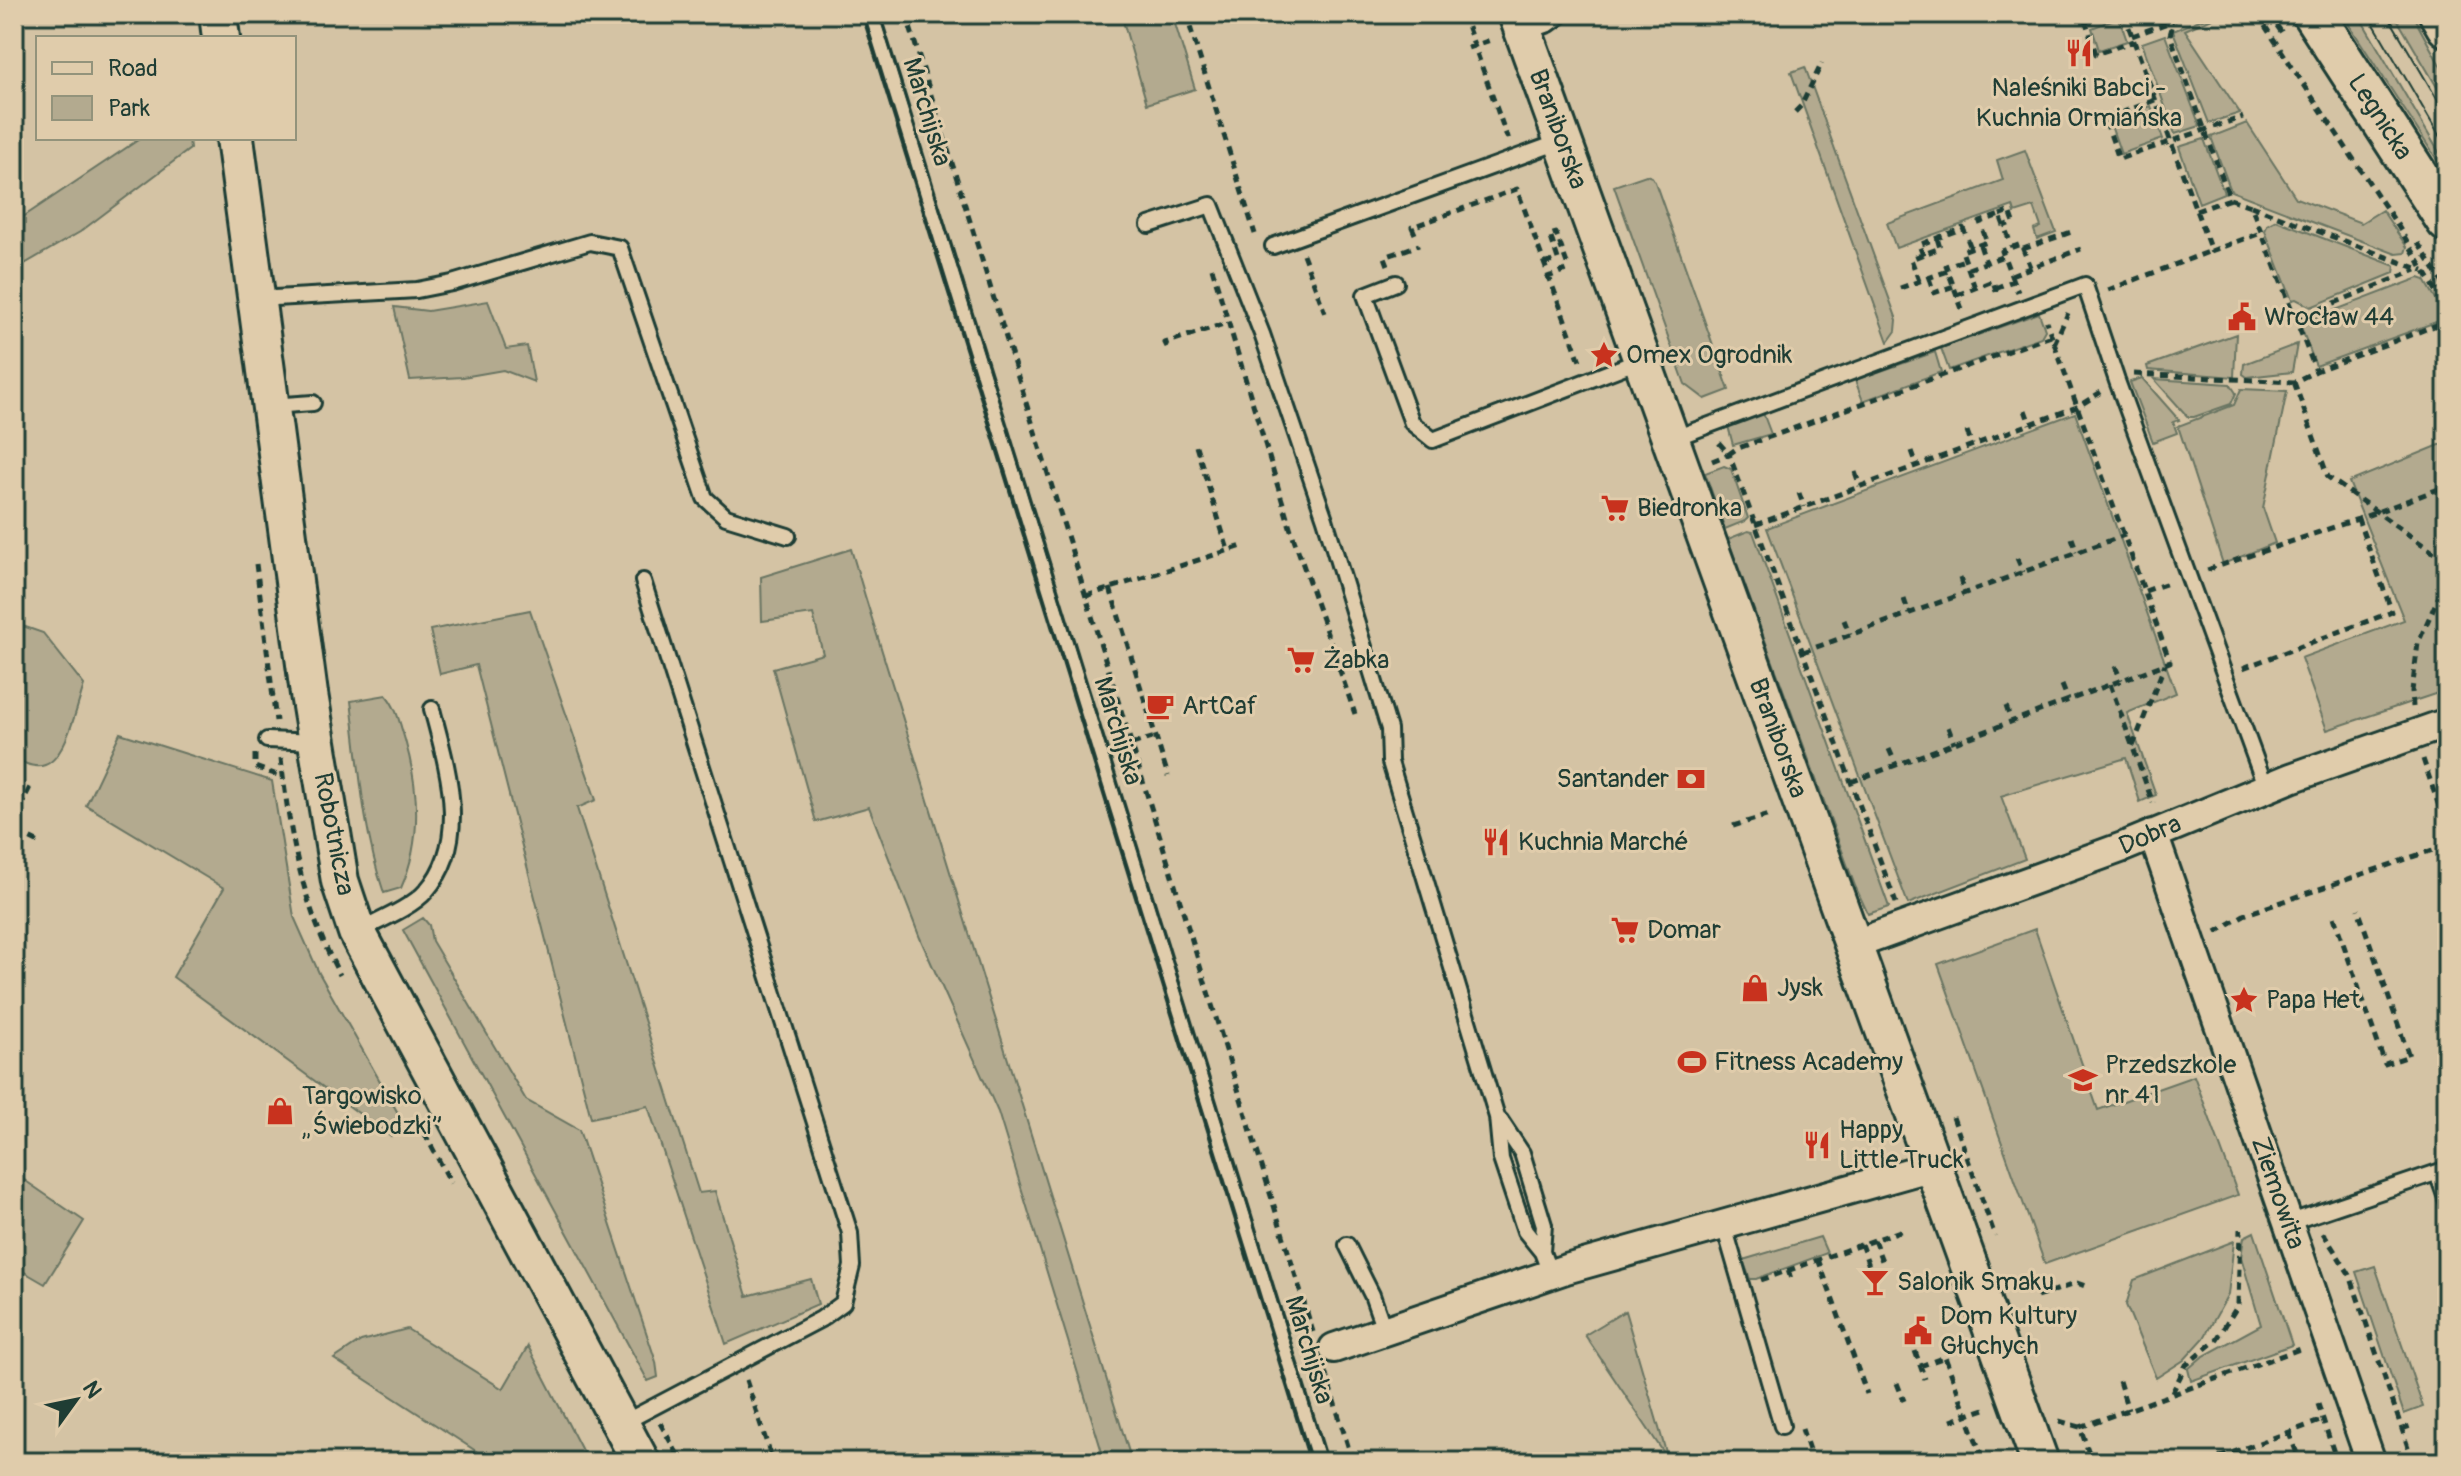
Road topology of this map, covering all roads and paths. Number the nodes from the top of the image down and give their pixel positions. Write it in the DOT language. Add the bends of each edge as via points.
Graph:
graph roads {
  1 [pos="218,14"];
  2 [pos="871,14"];
  3 [pos="906,14"];
  4 [pos="1186,14"];
  5 [pos="1463,14"];
  6 [pos="1563,14"];
  7 [pos="2097,14"];
  8 [pos="2124,14"];
  9 [pos="2257,14"];
  10 [pos="2313,14"];
  11 [pos="2440,14"];
  12 [pos="2175,17"];
  13 [pos="2447,26"];
  14 [pos="1513,28"];
  15 [pos="221,36"];
  16 [pos="2133,38"];
  17 [pos="1471,47"];
  18 [pos="1822,63"];
  19 [pos="2155,100"];
  20 [pos="1795,112"];
  21 [pos="2243,117"];
  22 [pos="2205,131"];
  23 [pos="1519,133"];
  24 [pos="235,140"];
  25 [pos="1563,141"];
  26 [pos="2171,142"];
  27 [pos="2230,199"];
  28 [pos="2251,206"];
  29 [pos="2196,211"];
  30 [pos="2000,215"];
  31 [pos="1149,225"];
  32 [pos="2004,226"];
  33 [pos="2429,226"];
  34 [pos="2074,231"];
  35 [pos="2261,233"];
  36 [pos="1415,234"];
  37 [pos="1297,238"];
  38 [pos="1937,238"];
  39 [pos="1419,245"];
  40 [pos="1980,245"];
  41 [pos="1273,246"];
  42 [pos="2012,247"];
  43 [pos="1971,248"];
  44 [pos="2023,249"];
  45 [pos="2081,249"];
  46 [pos="2211,251"];
  47 [pos="1923,255"];
  48 [pos="2004,256"];
  49 [pos="1385,257"];
  50 [pos="1965,260"];
  51 [pos="1232,261"];
  52 [pos="1986,263"];
  53 [pos="1545,264"];
  54 [pos="2030,267"];
  55 [pos="1968,269"];
  56 [pos="2418,269"];
  57 [pos="1948,271"];
  58 [pos="2425,272"];
  59 [pos="1548,277"];
  60 [pos="1929,278"];
  61 [pos="1919,281"];
  62 [pos="1396,283"];
  63 [pos="1954,286"];
  64 [pos="1900,288"];
  65 [pos="1975,288"];
  66 [pos="2447,290"];
  67 [pos="1957,295"];
  68 [pos="257,299"];
  69 [pos="2039,302"];
  70 [pos="2112,303"];
  71 [pos="2447,309"];
  72 [pos="1325,313"];
  73 [pos="2005,316"];
  74 [pos="2295,319"];
  75 [pos="2447,321"];
  76 [pos="1227,323"];
  77 [pos="1970,329"];
  78 [pos="2051,336"];
  79 [pos="1167,347"];
  80 [pos="1641,360"];
  81 [pos="2316,371"];
  82 [pos="1587,380"];
  83 [pos="2117,381"];
  84 [pos="2294,382"];
  85 [pos="313,403"];
  86 [pos="271,406"];
  87 [pos="2077,407"];
  88 [pos="2025,410"];
  89 [pos="2030,424"];
  90 [pos="1967,431"];
  91 [pos="1670,439"];
  92 [pos="1973,445"];
  93 [pos="1196,446"];
  94 [pos="1912,451"];
  95 [pos="1731,453"];
  96 [pos="1700,466"];
  97 [pos="1917,466"];
  98 [pos="1855,472"];
  99 [pos="1860,486"];
  100 [pos="2447,486"];
  101 [pos="1799,493"];
  102 [pos="1804,507"];
  103 [pos="2375,512"];
  104 [pos="2358,519"];
  105 [pos="1755,525"];
  106 [pos="2125,535"];
  107 [pos="788,536"];
  108 [pos="2072,538"];
  109 [pos="1242,546"];
  110 [pos="1228,550"];
  111 [pos="2077,552"];
  112 [pos="2017,558"];
  113 [pos="2447,562"];
  114 [pos="2023,572"];
  115 [pos="2189,575"];
  116 [pos="1960,578"];
  117 [pos="2447,578"];
  118 [pos="643,581"];
  119 [pos="1110,588"];
  120 [pos="2145,591"];
  121 [pos="1965,594"];
  122 [pos="1086,596"];
  123 [pos="1904,599"];
  124 [pos="1909,614"];
  125 [pos="1844,620"];
  126 [pos="1850,635"];
  127 [pos="1803,652"];
  128 [pos="2165,664"];
  129 [pos="2115,666"];
  130 [pos="2224,675"];
  131 [pos="2121,680"];
  132 [pos="2110,684"];
  133 [pos="2062,685"];
  134 [pos="2068,700"];
  135 [pos="2006,706"];
  136 [pos="2413,708"];
  137 [pos="432,709"];
  138 [pos="1355,714"];
  139 [pos="2011,721"];
  140 [pos="2447,723"];
  141 [pos="1948,727"];
  142 [pos="1155,737"];
  143 [pos="267,740"];
  144 [pos="317,742"];
  145 [pos="1954,743"];
  146 [pos="1132,744"];
  147 [pos="2133,747"];
  148 [pos="1889,749"];
  149 [pos="2423,757"];
  150 [pos="1896,765"];
  151 [pos="1168,776"];
  152 [pos="1851,782"];
  153 [pos="30,787"];
  154 [pos="2266,788"];
  155 [pos="2153,803"];
  156 [pos="1774,814"];
  157 [pos="14,820"];
  158 [pos="1733,826"];
  159 [pos="14,830"];
  160 [pos="2447,830"];
  161 [pos="21,834"];
  162 [pos="2153,834"];
  163 [pos="41,844"];
  164 [pos="2447,845"];
  165 [pos="14,850"];
  166 [pos="1898,908"];
  167 [pos="2358,909"];
  168 [pos="2334,917"];
  169 [pos="357,932"];
  170 [pos="2189,941"];
  171 [pos="1853,945"];
  172 [pos="1497,1117"];
  173 [pos="1933,1166"];
  174 [pos="2442,1171"];
  175 [pos="2447,1201"];
  176 [pos="2288,1223"];
  177 [pos="1724,1226"];
  178 [pos="2240,1229"];
  179 [pos="1903,1230"];
  180 [pos="1874,1240"];
  181 [pos="1861,1244"];
  182 [pos="1347,1245"];
  183 [pos="1818,1259"];
  184 [pos="1546,1263"];
  185 [pos="1884,1266"];
  186 [pos="1788,1270"];
  187 [pos="1871,1271"];
  188 [pos="1792,1282"];
  189 [pos="2085,1286"];
  190 [pos="1742,1287"];
  191 [pos="2037,1297"];
  192 [pos="1385,1332"];
  193 [pos="2300,1349"];
  194 [pos="1324,1351"];
  195 [pos="1915,1351"];
  196 [pos="740,1360"];
  197 [pos="1920,1366"];
  198 [pos="1925,1379"];
  199 [pos="2119,1381"];
  200 [pos="1897,1383"];
  201 [pos="1867,1394"];
  202 [pos="2172,1394"];
  203 [pos="1904,1401"];
  204 [pos="1992,1406"];
  205 [pos="2128,1410"];
  206 [pos="1967,1415"];
  207 [pos="2323,1420"];
  208 [pos="1951,1421"];
  209 [pos="620,1424"];
  210 [pos="2414,1425"];
  211 [pos="1782,1426"];
  212 [pos="2080,1427"];
  213 [pos="2402,1429"];
  214 [pos="2289,1432"];
  215 [pos="1807,1444"];
  216 [pos="641,1462"];
  217 [pos="773,1462"];
  218 [pos="1319,1462"];
  219 [pos="1353,1462"];
  220 [pos="1813,1462"];
  221 [pos="1984,1462"];
  222 [pos="2040,1462"];
  223 [pos="2206,1462"];
  224 [pos="2300,1462"];
  225 [pos="2371,1462"];
  1 -- 15 [label="street"];
  2 -- 218 [label="lane, Marchijska"];
  3 -- 122 [label="path"];
  4 -- 51 [label="path" via="1256,233"];
  5 -- 17 [label="path"];
  6 -- 14 [label="lane" via="1549,24"];
  7 -- 16 [label="path" via="2085,19 2096,54"];
  8 -- 16 [label="path"];
  9 -- 58 [label="path"];
  10 -- 33 [label="main road, Legnicka"];
  11 -- 13 [label="main road"];
  12 -- 16 [label="path"];
  12 -- 22 [label="path" via="2170,35"];
  14 -- 17 [label="path"];
  14 -- 25 [label="street, Braniborska"];
  16 -- 19 [label="path"];
  17 -- 23 [label="path" via="1507,137"];
  18 -- 20 [label="path"];
  19 -- 26 [label="path"];
  19 -- 26 [label="path" via="2105,119 2119,159"];
  21 -- 22 [label="path"];
  22 -- 26 [label="path"];
  22 -- 27 [label="path"];
  24 -- 68 [label="street, Robotnicza"];
  25 -- 37 [label="lane"];
  25 -- 80 [label="street, Braniborska"];
  26 -- 29 [label="path"];
  27 -- 28 [label="path"];
  27 -- 29 [label="path"];
  28 -- 35 [label="path"];
  28 -- 56 [label="path"];
  29 -- 46 [label="path"];
  30 -- 32 [label="path"];
  30 -- 32 [label="path" via="2010,211 2014,222"];
  30 -- 40 [label="path" via="1980,222 1987,242"];
  31 -- 51 [label="lane" via="1211,205"];
  32 -- 42 [label="path"];
  33 -- 66 [label="path"];
  34 -- 44 [label="path"];
  35 -- 46 [label="path"];
  35 -- 74 [label="path"];
  36 -- 53 [label="path" via="1412,227 1517,189"];
  37 -- 41 [label="lane"];
  37 -- 72 [label="path"];
  38 -- 43 [label="path" via="1963,228"];
  38 -- 47 [label="path" via="1940,248"];
  38 -- 47 [label="path" via="1919,245"];
  39 -- 49 [label="path"];
  40 -- 43 [label="path"];
  40 -- 52 [label="path"];
  42 -- 44 [label="path" via="2021,244"];
  42 -- 48 [label="path" via="2002,251"];
  43 -- 50 [label="path" via="1962,251"];
  44 -- 54 [label="path"];
  45 -- 54 [label="path"];
  46 -- 70 [label="path" via="2107,289"];
  47 -- 61 [label="path" via="1911,259"];
  48 -- 52 [label="path"];
  48 -- 54 [label="path" via="2012,278"];
  50 -- 55 [label="path"];
  50 -- 57 [label="path" via="1946,266"];
  51 -- 76 [label="path" via="1210,269"];
  51 -- 172 [label="lane" via="1325,519 1389,729 1390,762"];
  52 -- 55 [label="path"];
  53 -- 59 [label="path"];
  53 -- 59 [label="path" via="1558,259 1550,235 1556,233 1568,269"];
  55 -- 65 [label="path"];
  56 -- 58 [label="path"];
  56 -- 74 [label="path"];
  57 -- 60 [label="path"];
  57 -- 63 [label="path"];
  58 -- 71 [label="path"];
  59 -- 82 [label="path"];
  60 -- 61 [label="path"];
  60 -- 63 [label="path" via="1934,293"];
  61 -- 64 [label="path"];
  62 -- 82 [label="lane" via="1365,295 1412,423 1433,440"];
  63 -- 67 [label="path"];
  65 -- 67 [label="path"];
  65 -- 73 [label="path" via="1993,281"];
  67 -- 77 [label="path"];
  68 -- 86 [label="street, Robotnicza"];
  68 -- 107 [label="lane" via="417,290 590,242 620,248 705,498 726,517"];
  69 -- 73 [label="lane"];
  69 -- 78 [label="path"];
  69 -- 83 [label="lane" via="2085,285"];
  73 -- 77 [label="lane"];
  74 -- 81 [label="path"];
  75 -- 81 [label="path"];
  76 -- 79 [label="path" via="1165,343"];
  76 -- 138 [label="path"];
  77 -- 91 [label="lane"];
  78 -- 87 [label="path"];
  78 -- 95 [label="path"];
  80 -- 82 [label="lane"];
  80 -- 91 [label="street, Braniborska"];
  81 -- 84 [label="path"];
  83 -- 84 [label="path" via="2138,373"];
  83 -- 87 [label="path"];
  83 -- 115 [label="lane"];
  84 -- 103 [label="path" via="2328,477"];
  85 -- 86 [label="lane"];
  86 -- 144 [label="street, Robotnicza"];
  87 -- 89 [label="path"];
  87 -- 106 [label="path"];
  88 -- 89 [label="path"];
  89 -- 92 [label="path"];
  90 -- 92 [label="path"];
  91 -- 171 [label="street, Braniborska"];
  92 -- 97 [label="path"];
  93 -- 110 [label="path"];
  94 -- 97 [label="path"];
  95 -- 96 [label="path"];
  95 -- 105 [label="path"];
  97 -- 99 [label="path"];
  98 -- 99 [label="path"];
  99 -- 102 [label="path"];
  100 -- 103 [label="path"];
  101 -- 102 [label="path"];
  102 -- 105 [label="path"];
  103 -- 104 [label="path"];
  103 -- 113 [label="path"];
  104 -- 115 [label="path"];
  104 -- 130 [label="path" via="2392,612"];
  105 -- 127 [label="path"];
  106 -- 111 [label="path"];
  106 -- 120 [label="path"];
  108 -- 111 [label="path"];
  109 -- 110 [label="path"];
  110 -- 119 [label="path"];
  111 -- 114 [label="path"];
  112 -- 114 [label="path"];
  114 -- 121 [label="path"];
  115 -- 120 [label="path"];
  115 -- 130 [label="lane"];
  116 -- 121 [label="path"];
  117 -- 136 [label="path" via="2418,643"];
  118 -- 196 [label="lane" via="850,1233 852,1266 843,1303"];
  119 -- 122 [label="path"];
  119 -- 142 [label="path"];
  120 -- 128 [label="path" via="2170,662"];
  121 -- 124 [label="path"];
  122 -- 146 [label="path"];
  123 -- 124 [label="path"];
  124 -- 126 [label="path"];
  125 -- 126 [label="path"];
  126 -- 127 [label="path"];
  127 -- 152 [label="path"];
  128 -- 131 [label="path"];
  128 -- 147 [label="path"];
  129 -- 131 [label="path"];
  130 -- 154 [label="lane"];
  131 -- 132 [label="path"];
  132 -- 134 [label="path"];
  132 -- 147 [label="path"];
  133 -- 134 [label="path"];
  134 -- 139 [label="path"];
  135 -- 139 [label="path"];
  137 -- 169 [label="lane" via="451,792 450,849 424,894"];
  139 -- 145 [label="path"];
  140 -- 154 [label="street, Dobra"];
  141 -- 145 [label="path"];
  142 -- 146 [label="path"];
  142 -- 151 [label="path"];
  143 -- 144 [label="lane"];
  144 -- 169 [label="street, Robotnicza" via="340,881"];
  145 -- 150 [label="path"];
  146 -- 194 [label="path"];
  147 -- 155 [label="path"];
  148 -- 150 [label="path"];
  149 -- 160 [label="path"];
  150 -- 152 [label="path"];
  152 -- 166 [label="path"];
  153 -- 157 [label="path"];
  154 -- 162 [label="street, Dobra"];
  156 -- 158 [label="path"];
  159 -- 161 [label="path"];
  161 -- 163 [label="path"];
  161 -- 165 [label="path"];
  162 -- 170 [label="street, Ziemowita"];
  162 -- 171 [label="street, Dobra"];
  164 -- 170 [label="path" via="2244,915"];
  167 -- 168 [label="path" via="2409,1056 2385,1064"];
  169 -- 209 [label="street, Robotnicza"];
  170 -- 176 [label="street, Ziemowita"];
  171 -- 173 [label="street, Braniborska"];
  172 -- 184 [label="lane" via="1501,1159 1525,1231"];
  172 -- 184 [label="lane" via="1522,1153 1544,1225"];
  173 -- 177 [label="street"];
  173 -- 222 [label="street, Braniborska"];
  174 -- 175 [label="lane"];
  174 -- 176 [label="lane"];
  176 -- 225 [label="street, Ziemowita"];
  177 -- 184 [label="street"];
  177 -- 190 [label="lane"];
  178 -- 202 [label="path" via="2238,1305 2217,1339 2186,1365"];
  179 -- 180 [label="path"];
  180 -- 181 [label="path"];
  180 -- 185 [label="path"];
  181 -- 183 [label="path"];
  181 -- 187 [label="path"];
  182 -- 192 [label="lane"];
  183 -- 186 [label="path"];
  183 -- 201 [label="path"];
  184 -- 192 [label="street"];
  186 -- 188 [label="path"];
  186 -- 190 [label="path"];
  189 -- 191 [label="path" via="2077,1283"];
  190 -- 211 [label="lane"];
  192 -- 194 [label="street"];
  193 -- 202 [label="path"];
  194 -- 219 [label="path"];
  195 -- 197 [label="path"];
  196 -- 209 [label="lane"];
  196 -- 217 [label="path"];
  197 -- 198 [label="path"];
  197 -- 206 [label="path" via="1945,1357"];
  199 -- 205 [label="path"];
  200 -- 203 [label="path"];
  202 -- 205 [label="path"];
  204 -- 206 [label="path"];
  205 -- 212 [label="path"];
  206 -- 208 [label="path"];
  206 -- 221 [label="path"];
  207 -- 214 [label="path"];
  209 -- 216 [label="street, Robotnicza"];
  210 -- 213 [label="path"];
  214 -- 223 [label="path"];
  214 -- 224 [label="path"];
  215 -- 220 [label="path"];
}
